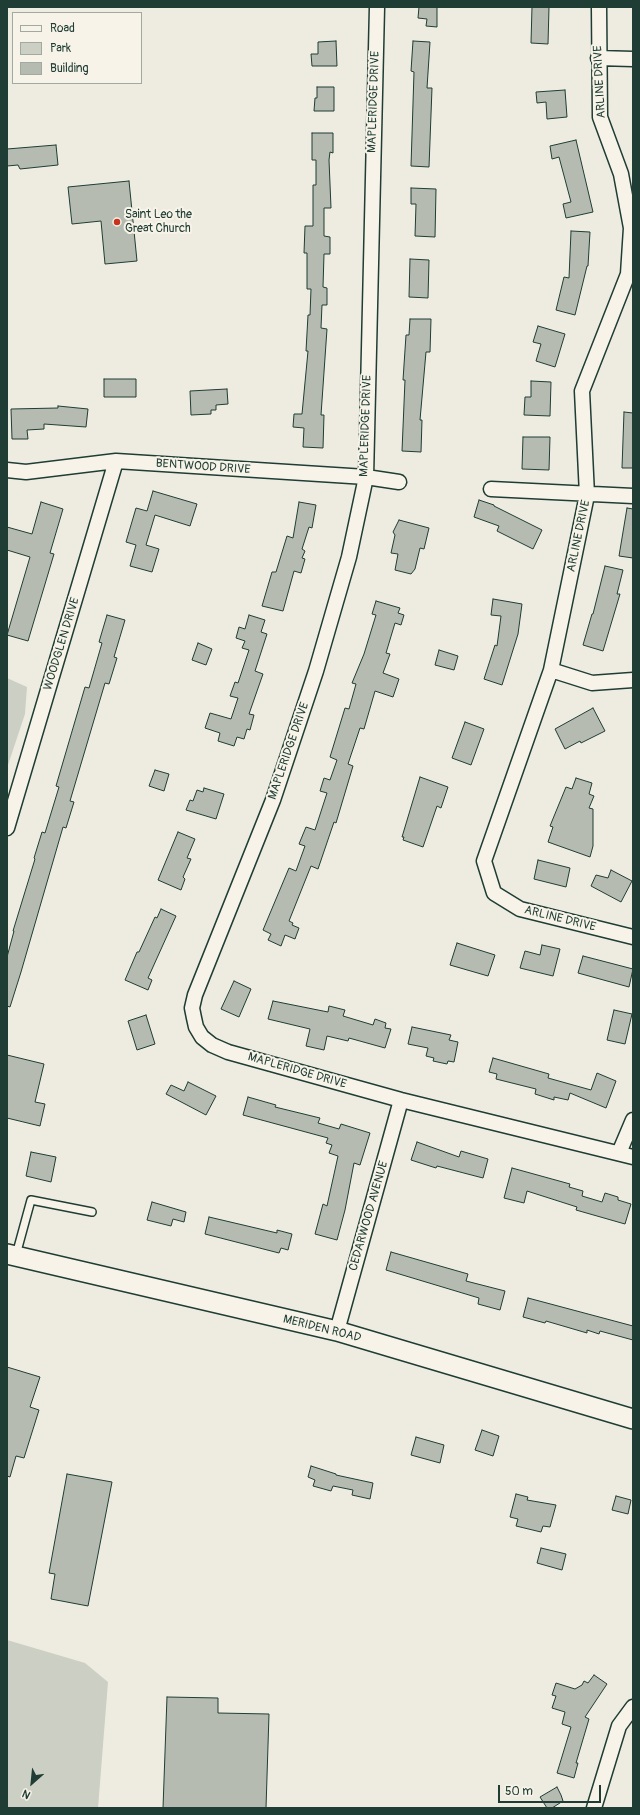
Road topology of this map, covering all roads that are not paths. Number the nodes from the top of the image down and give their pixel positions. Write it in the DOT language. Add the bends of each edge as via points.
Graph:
graph roads {
  1 [pos="377,7"];
  2 [pos="599,7"];
  3 [pos="598,58"];
  4 [pos="633,59"];
  5 [pos="631,274"];
  6 [pos="116,461"];
  7 [pos="7,470"];
  8 [pos="366,477"];
  9 [pos="399,482"];
  10 [pos="491,489"];
  11 [pos="587,495"];
  12 [pos="633,496"];
  13 [pos="551,670"];
  14 [pos="633,680"];
  15 [pos="7,828"];
  16 [pos="633,937"];
  17 [pos="401,1100"];
  18 [pos="633,1120"];
  19 [pos="619,1153"];
  20 [pos="633,1157"];
  21 [pos="92,1212"];
  22 [pos="11,1255"];
  23 [pos="336,1331"];
  24 [pos="633,1419"];
  25 [pos="633,1708"];
  26 [pos="594,1808"];
  1 -- 8 [label="street, MAPLERIDGE DRIVE"];
  2 -- 3 [label="street, ARLINE DRIVE"];
  3 -- 4 [label="street"];
  3 -- 5 [label="street, ARLINE DRIVE" via="600,117 621,174 631,228"];
  5 -- 11 [label="street, ARLINE DRIVE" via="582,391"];
  6 -- 7 [label="street, BENTWOOD DRIVE" via="26,472"];
  6 -- 8 [label="street, BENTWOOD DRIVE"];
  6 -- 15 [label="street, WOODGLEN DRIVE"];
  8 -- 9 [label="street, BENTWOOD DRIVE"];
  8 -- 17 [label="street, MAPLERIDGE DRIVE" via="349,557 316,671 273,800 195,994 192,1008 196,1027 202,1037 228,1052"];
  10 -- 11 [label="street"];
  11 -- 12 [label="street"];
  11 -- 13 [label="street, ARLINE DRIVE"];
  13 -- 14 [label="street" via="592,682"];
  13 -- 16 [label="street, ARLINE DRIVE" via="484,861 494,893 520,909"];
  17 -- 19 [label="street, MAPLERIDGE DRIVE"];
  17 -- 23 [label="street, CEDARWOOD AVENUE"];
  18 -- 19 [label="street"];
  19 -- 20 [label="street, MAPLERIDGE DRIVE"];
  21 -- 22 [label="lane" via="31,1200"];
  22 -- 23 [label="main road, MERIDEN ROAD"];
  23 -- 24 [label="main road, MERIDEN ROAD"];
  25 -- 26 [label="street" via="619,1726"];
}
